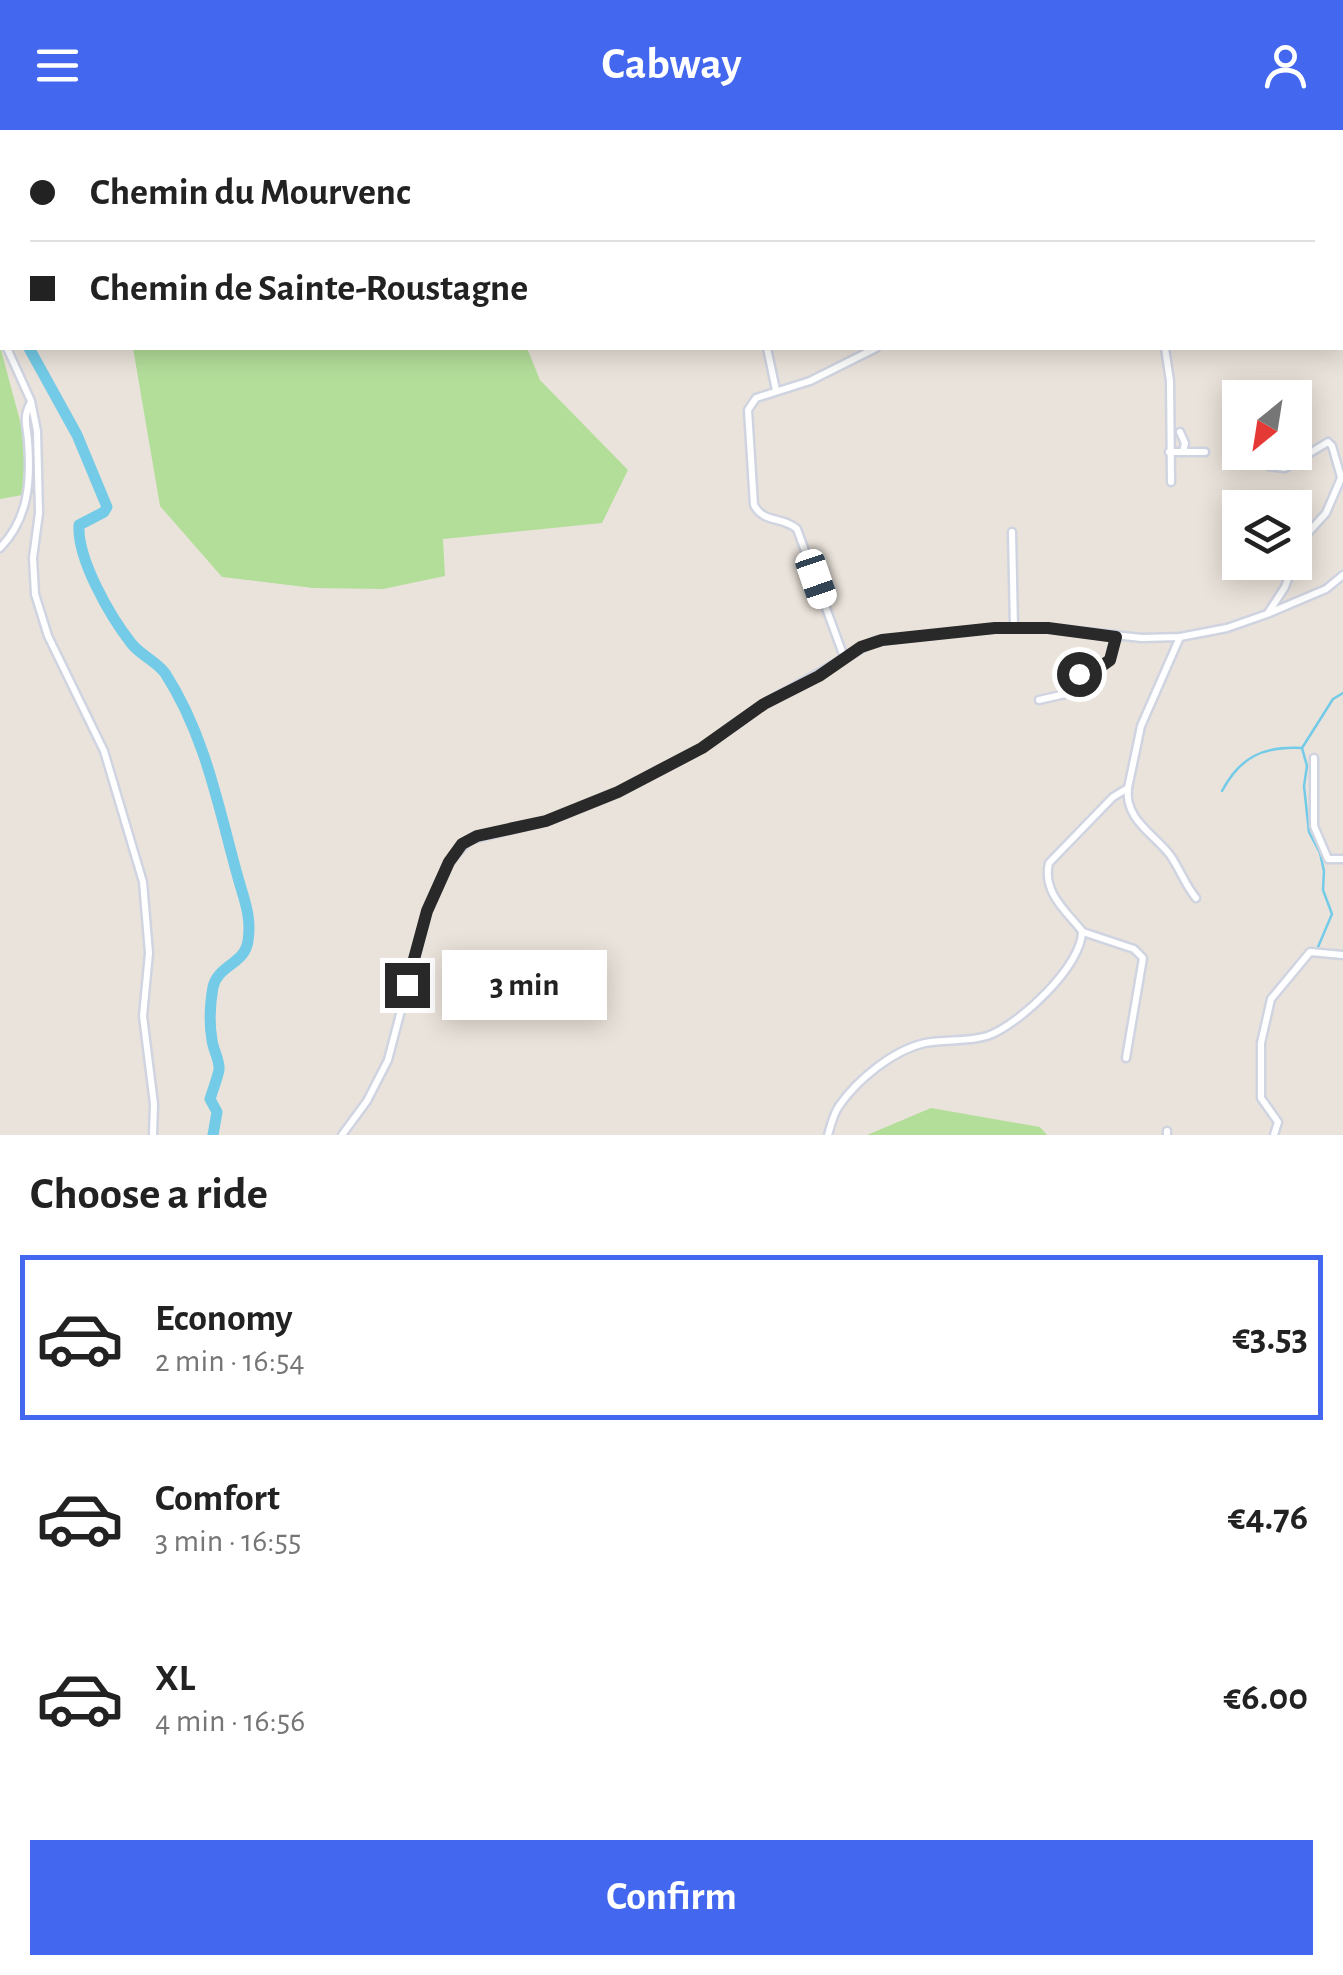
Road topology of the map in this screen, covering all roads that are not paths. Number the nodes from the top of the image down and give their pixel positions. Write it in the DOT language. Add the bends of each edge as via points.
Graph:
graph roads {
  1 [pos="8,350"];
  2 [pos="767,350"];
  3 [pos="872,350"];
  4 [pos="1164,350"];
  5 [pos="776,390"];
  6 [pos="31,401"];
  7 [pos="1180,432"];
  8 [pos="1169,452"];
  9 [pos="1183,452"];
  10 [pos="1206,452"];
  11 [pos="1312,452"];
  12 [pos="1342,477"];
  13 [pos="1172,482"];
  14 [pos="1312,527"];
  15 [pos="1012,532"];
  16 [pos="0,548"];
  17 [pos="1343,574"];
  18 [pos="1287,580"];
  19 [pos="1267,614"];
  20 [pos="1014,628"];
  21 [pos="1116,637"];
  22 [pos="1180,637"];
  23 [pos="844,657"];
  24 [pos="1040,700"];
  25 [pos="1314,758"];
  26 [pos="1128,788"];
  27 [pos="1343,859"];
  28 [pos="1196,898"];
  29 [pos="1082,932"];
  30 [pos="1343,955"];
  31 [pos="1126,1058"];
  32 [pos="153,1135"];
  33 [pos="342,1135"];
  34 [pos="828,1135"];
  35 [pos="1274,1135"];
  1 -- 6 [label="street"];
  2 -- 5 [label="street"];
  3 -- 5 [label="street"];
  4 -- 8 [label="street"];
  5 -- 23 [label="street" via="754,399 748,410 754,505 763,517 797,529"];
  6 -- 16 [label="street" via="24,420 26,503"];
  6 -- 32 [label="street" via="39,475 35,594 104,752 143,882 149,952 143,1016"];
  7 -- 9 [label="street"];
  8 -- 9 [label="street"];
  8 -- 13 [label="street"];
  9 -- 10 [label="street"];
  11 -- 12 [label="street" via="1328,442"];
  12 -- 14 [label="street"];
  15 -- 20 [label="street"];
  17 -- 19 [label="street" via="1326,589"];
  18 -- 19 [label="street"];
  19 -- 22 [label="street"];
  20 -- 21 [label="street"];
  20 -- 23 [label="street" via="882,640"];
  21 -- 22 [label="street"];
  21 -- 24 [label="street" via="1110,660 1083,668 1074,692"];
  22 -- 26 [label="street" via="1140,726"];
  23 -- 33 [label="street" via="702,748 618,792 462,844 427,911 388,1060"];
  25 -- 27 [label="street" via="1314,828 1328,860"];
  26 -- 28 [label="street" via="1130,808"];
  26 -- 29 [label="street" via="1049,863 1054,897"];
  29 -- 31 [label="street" via="1141,954"];
  29 -- 34 [label="street" via="1080,947 1055,982 1008,1026 986,1036 918,1045 889,1060 843,1101"];
  30 -- 35 [label="street" via="1310,952 1270,1003 1261,1098 1278,1122"];
}
